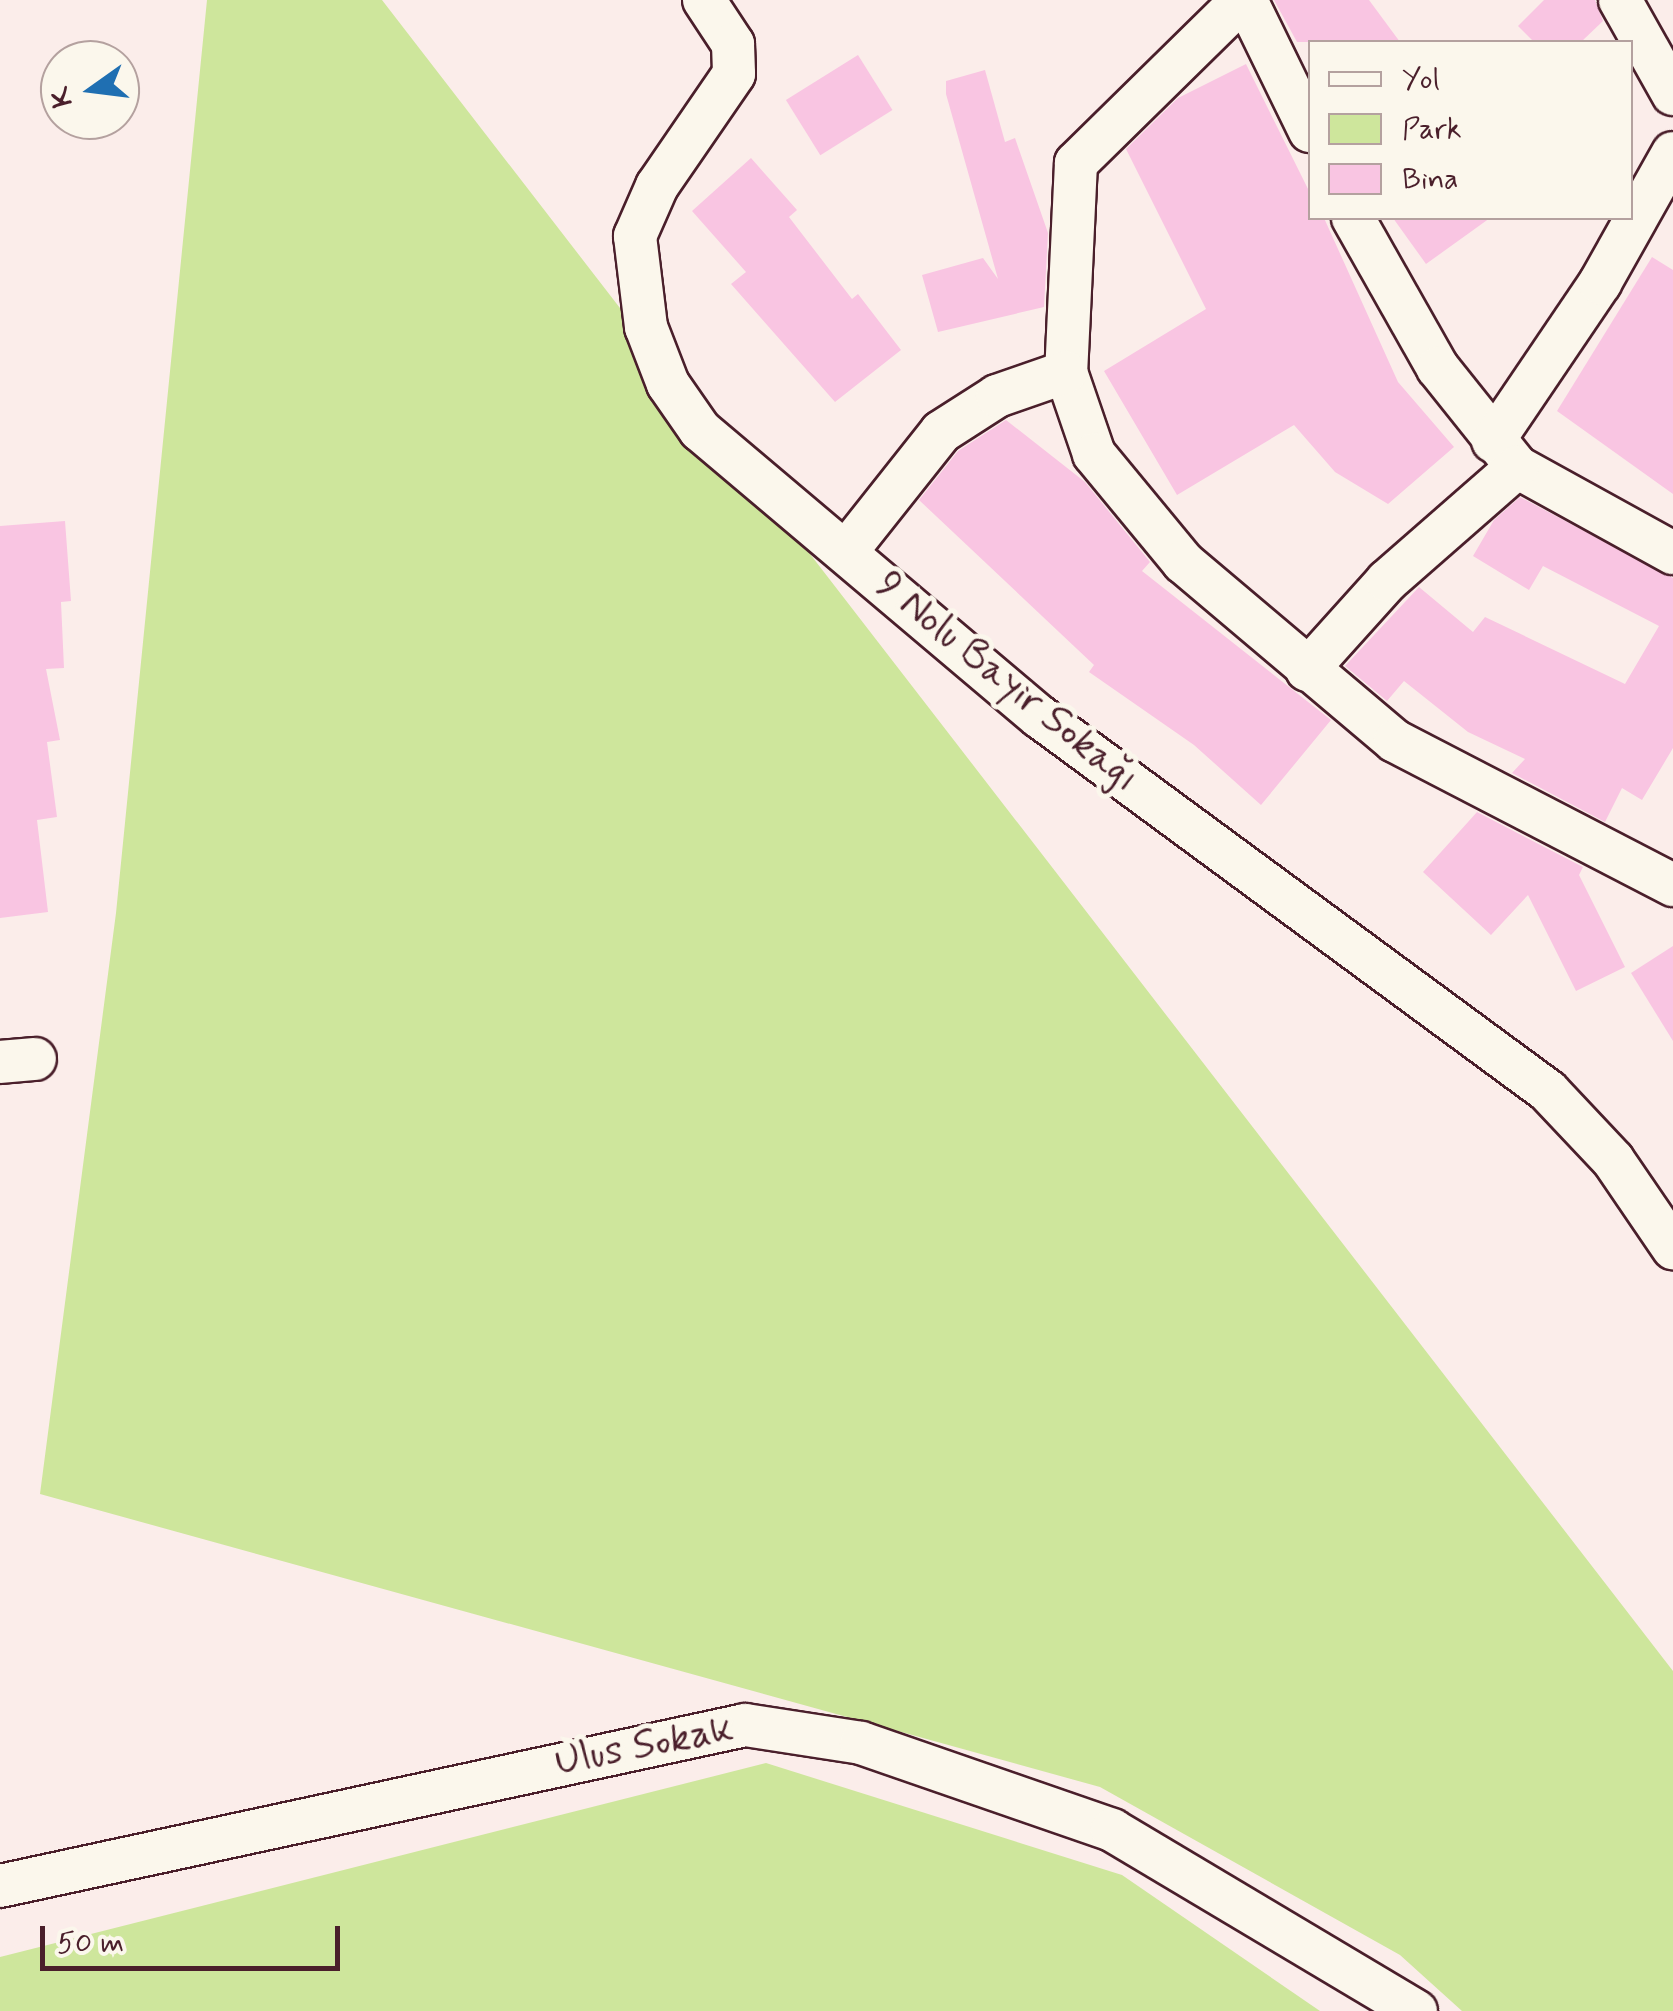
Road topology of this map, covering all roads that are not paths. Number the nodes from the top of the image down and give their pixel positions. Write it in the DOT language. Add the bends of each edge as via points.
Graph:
graph roads {
  1 [pos="704,0"];
  2 [pos="1244,0"];
  3 [pos="1620,0"];
  4 [pos="1673,94"];
  5 [pos="1308,127"];
  6 [pos="1673,152"];
  7 [pos="1354,220"];
  8 [pos="1066,372"];
  9 [pos="1505,454"];
  10 [pos="846,552"];
  11 [pos="1673,553"];
  12 [pos="1307,670"];
  13 [pos="1673,886"];
  14 [pos="1667,1220"];
  15 [pos="0,1886"];
  16 [pos="1416,2011"];
  1 -- 10 [label="street, 9 Nolu Bayir Sokağı" via="733,44 734,74 656,186 635,236 646,326 668,384 700,430 758,486"];
  2 -- 5 [label="street"];
  2 -- 8 [label="street" via="1076,163"];
  3 -- 4 [label="street"];
  6 -- 9 [label="street"];
  7 -- 9 [label="street" via="1438,368"];
  8 -- 10 [label="street" via="996,396 941,432"];
  8 -- 12 [label="street" via="1094,454 1183,562"];
  9 -- 11 [label="street"];
  9 -- 12 [label="street"];
  10 -- 14 [label="street, 9 Nolu Bayir Sokağı" via="1078,746 1548,1091"];
  12 -- 13 [label="street" via="1396,741"];
  15 -- 16 [label="street, Ulus Sokak" via="744,1725 860,1743 1112,1830"];
}
